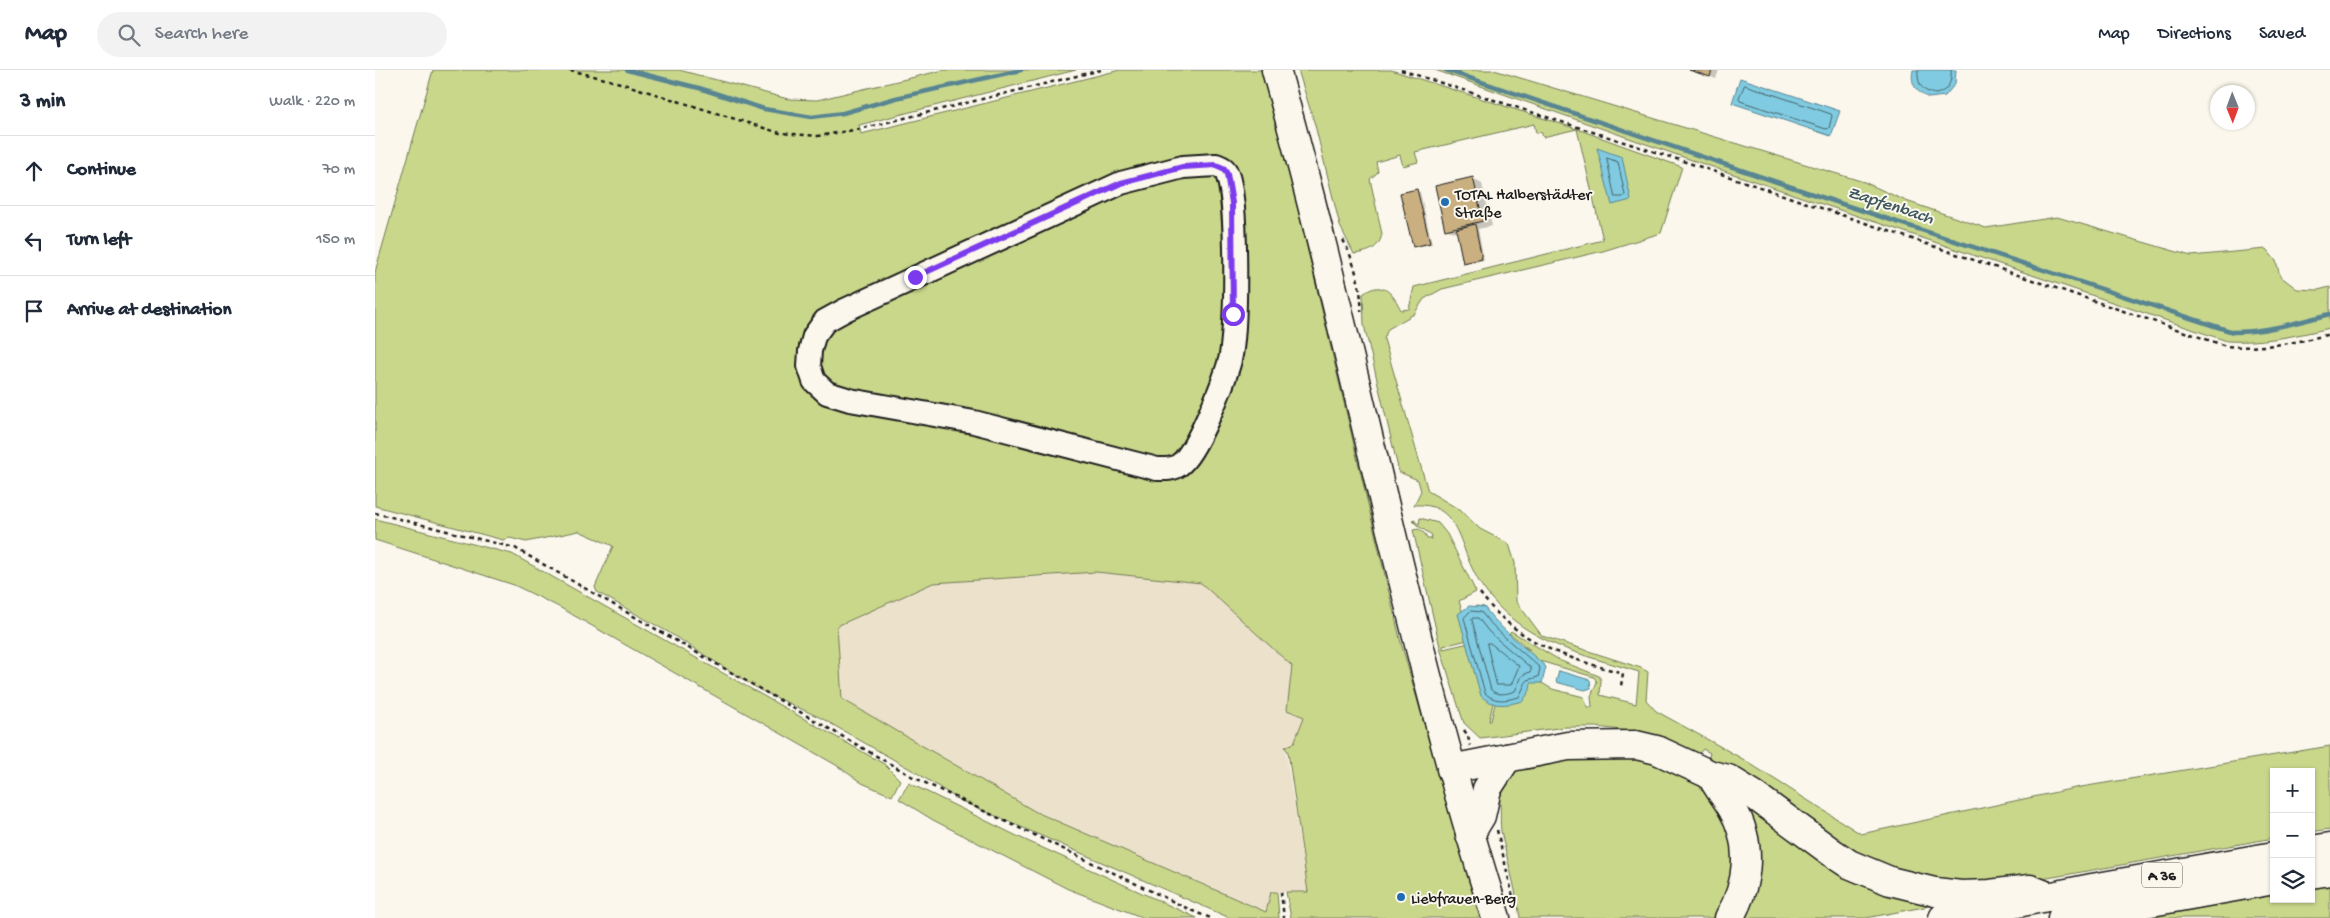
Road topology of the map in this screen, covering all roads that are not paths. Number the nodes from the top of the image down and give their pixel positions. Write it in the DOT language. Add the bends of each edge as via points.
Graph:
graph roads {
  1 [pos="1276,70"];
  2 [pos="1178,466"];
  3 [pos="1507,758"];
  4 [pos="1451,769"];
  5 [pos="1711,775"];
  6 [pos="1470,834"];
  7 [pos="2330,847"];
  8 [pos="2315,849"];
  9 [pos="2270,857"];
  10 [pos="2330,870"];
  11 [pos="2315,873"];
  12 [pos="2270,881"];
  13 [pos="2056,908"];
  14 [pos="1496,918"];
  15 [pos="1729,918"];
  16 [pos="1943,918"];
  1 -- 4 [label="main road"];
  2 -- 2 [label="lane" via="1193,450 1230,360 1234,268 1232,203 1227,174 1216,165 1183,167 1121,183 967,252 825,322 809,351 814,381 827,393 974,422 1157,469 1168,470"];
  3 -- 4 [label="main road"];
  3 -- 5 [label="main road" via="1568,746 1618,744 1657,750"];
  3 -- 6 [label="main road" via="1487,789 1481,816"];
  4 -- 6 [label="main road"];
  5 -- 13 [label="main road" via="1728,778 1849,864 1890,882 1927,891 1961,894 2030,889"];
  5 -- 15 [label="main road" via="1736,815 1746,850 1745,881"];
  6 -- 14 [label="main road"];
  7 -- 8 [label="main road"];
  9 -- 13 [label="main road, A 36"];
  10 -- 11 [label="main road"];
  12 -- 13 [label="main road, A 36"];
  13 -- 16 [label="main road, A 36"];
}
